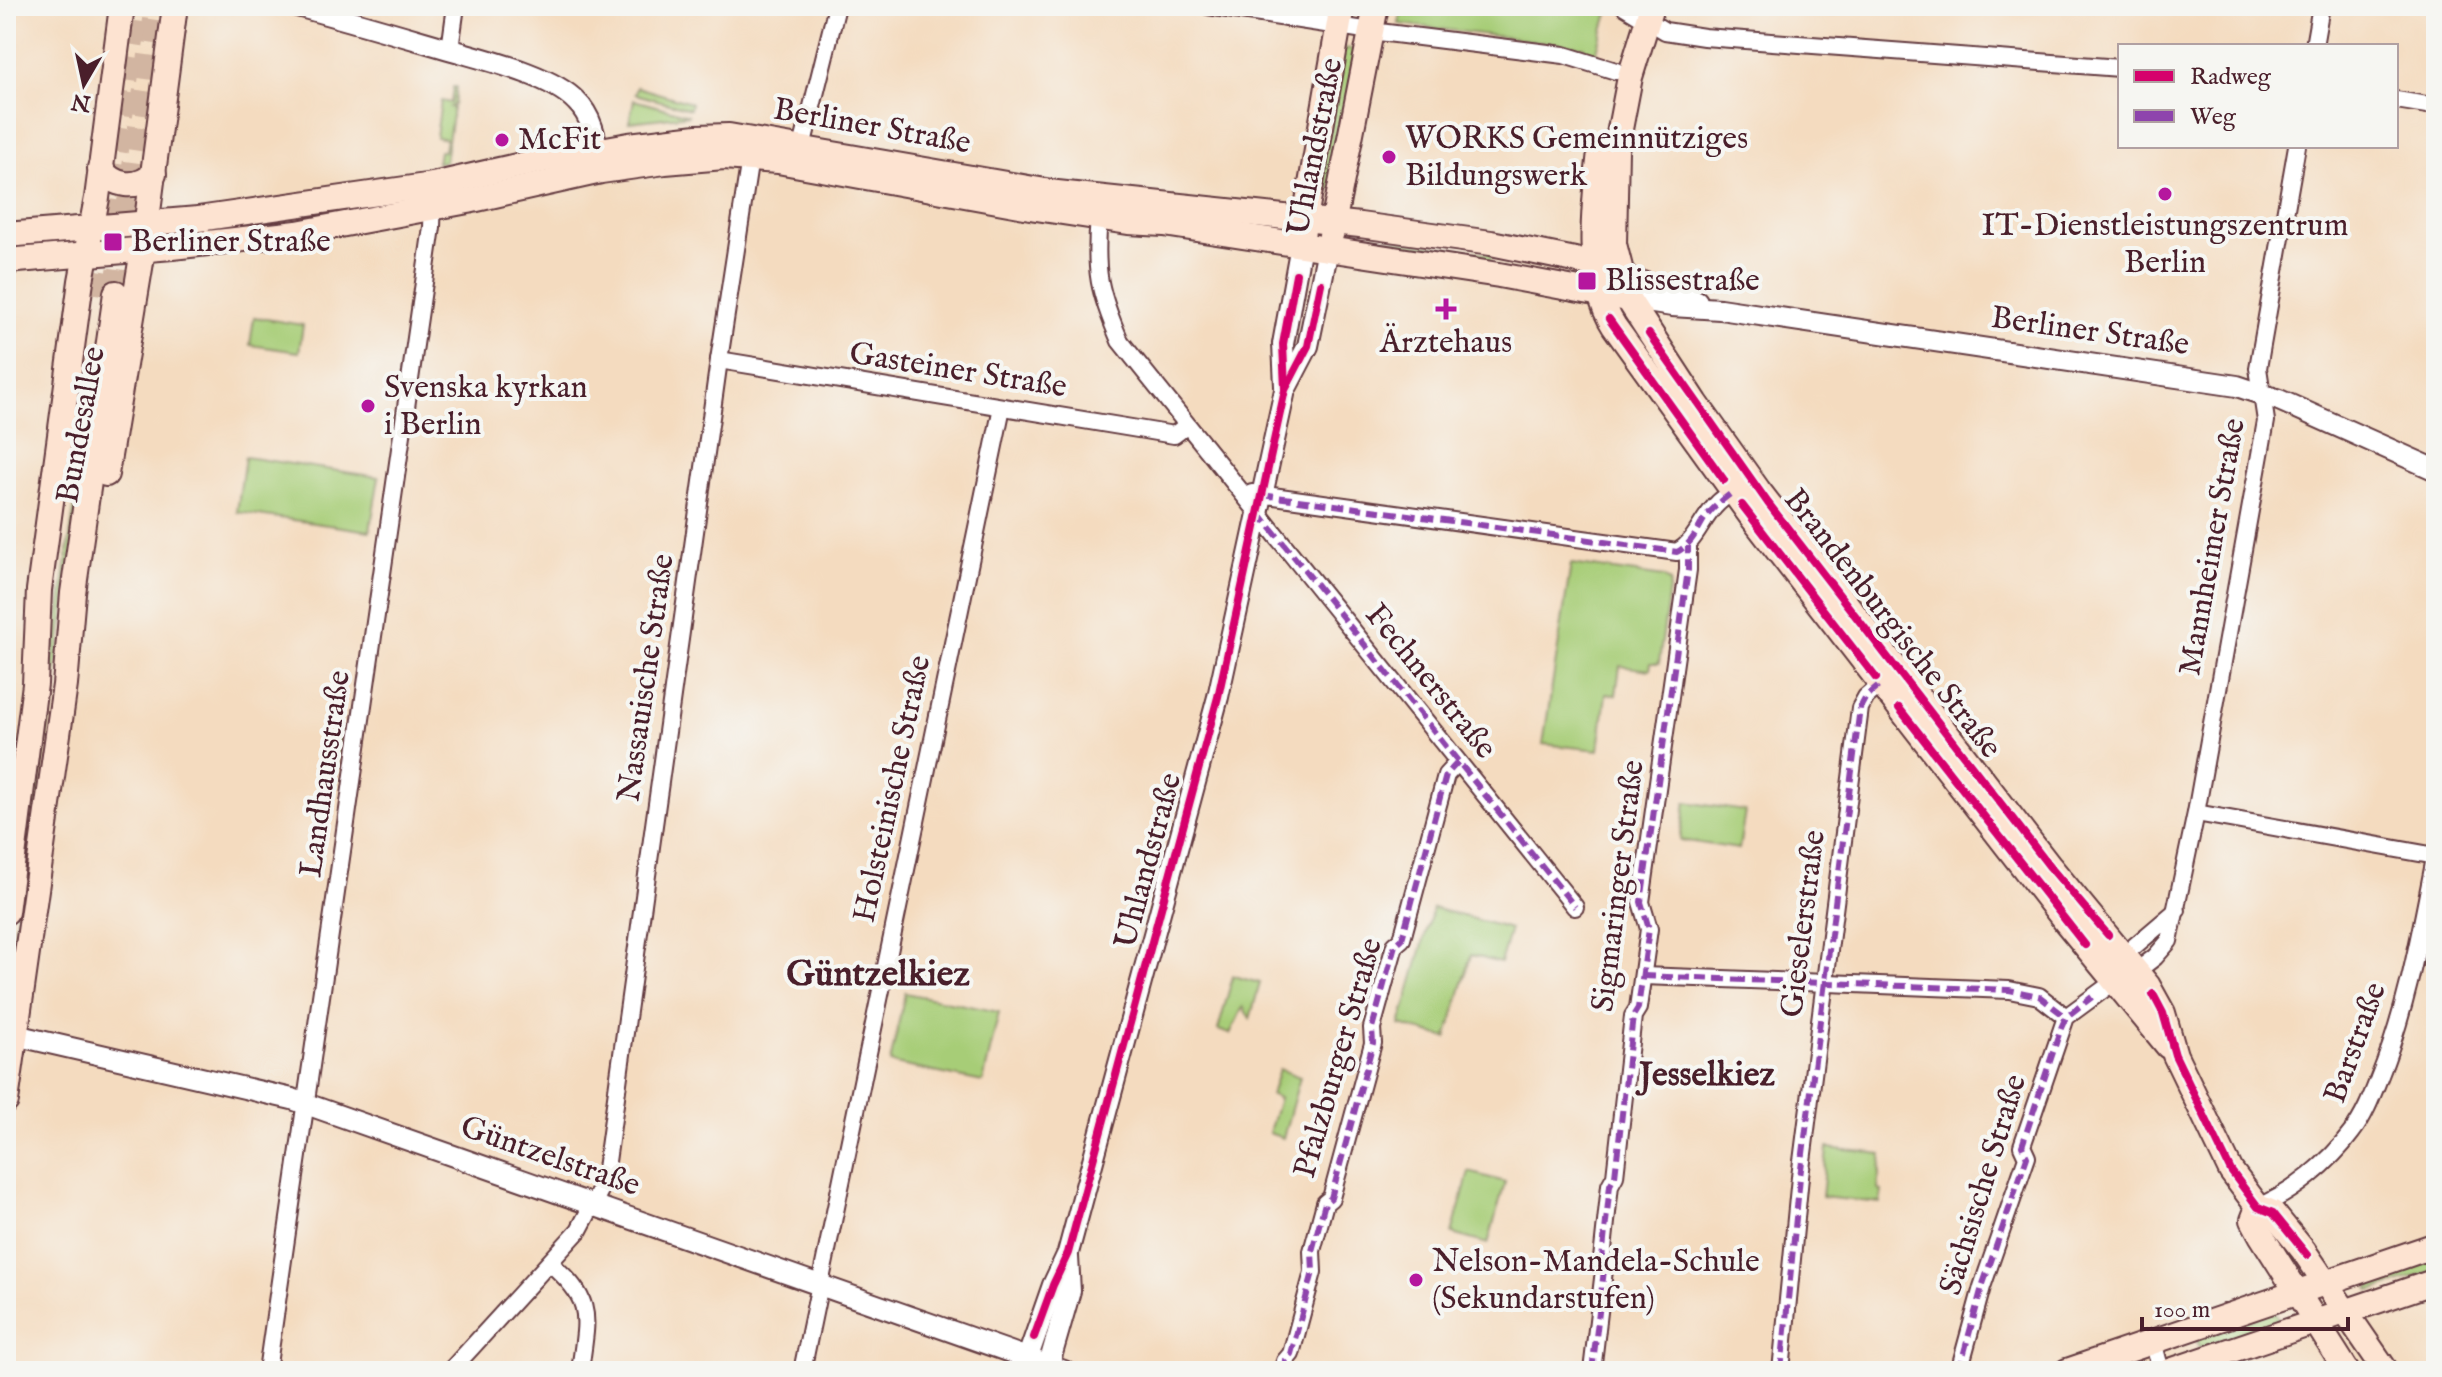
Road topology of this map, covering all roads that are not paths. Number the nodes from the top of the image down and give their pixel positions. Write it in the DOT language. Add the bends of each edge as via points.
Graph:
graph roads {
  1 [pos="122,6"];
  2 [pos="175,6"];
  3 [pos="297,6"];
  4 [pos="456,6"];
  5 [pos="837,6"];
  6 [pos="1208,6"];
  7 [pos="1376,6"];
  8 [pos="2321,6"];
  9 [pos="1638,10"];
  10 [pos="1340,16"];
  11 [pos="1371,31"];
  12 [pos="2314,44"];
  13 [pos="450,49"];
  14 [pos="2118,68"];
  15 [pos="1616,71"];
  16 [pos="2398,100"];
  17 [pos="2433,106"];
  18 [pos="802,147"];
  19 [pos="2297,148"];
  20 [pos="750,158"];
  21 [pos="600,161"];
  22 [pos="100,168"];
  23 [pos="154,174"];
  24 [pos="433,196"];
  25 [pos="1099,218"];
  26 [pos="1304,219"];
  27 [pos="1333,222"];
  28 [pos="147,224"];
  29 [pos="91,229"];
  30 [pos="6,235"];
  31 [pos="1301,245"];
  32 [pos="1328,249"];
  33 [pos="143,250"];
  34 [pos="85,255"];
  35 [pos="6,261"];
  36 [pos="1595,266"];
  37 [pos="1620,274"];
  38 [pos="1598,293"];
  39 [pos="1628,299"];
  40 [pos="1720,309"];
  41 [pos="719,360"];
  42 [pos="1285,390"];
  43 [pos="2262,394"];
  44 [pos="1002,407"];
  45 [pos="1186,426"];
  46 [pos="2436,470"];
  47 [pos="1741,486"];
  48 [pos="1261,504"];
  49 [pos="1688,546"];
  50 [pos="35,684"];
  51 [pos="1881,684"];
  52 [pos="65,685"];
  53 [pos="1458,762"];
  54 [pos="2196,813"];
  55 [pos="2436,855"];
  56 [pos="1575,907"];
  57 [pos="6,912"];
  58 [pos="2125,969"];
  59 [pos="1643,976"];
  60 [pos="1823,984"];
  61 [pos="2066,1017"];
  62 [pos="11,1034"];
  63 [pos="6,1101"];
  64 [pos="306,1104"];
  65 [pos="595,1204"];
  66 [pos="2258,1207"];
  67 [pos="2436,1245"];
  68 [pos="1068,1253"];
  69 [pos="550,1263"];
  70 [pos="2325,1281"];
  71 [pos="2436,1281"];
  72 [pos="820,1285"];
  73 [pos="2296,1293"];
  74 [pos="2346,1311"];
  75 [pos="2315,1321"];
  76 [pos="2161,1338"];
  77 [pos="1024,1365"];
  78 [pos="1053,1369"];
  79 [pos="2172,1370"];
  80 [pos="267,1371"];
  81 [pos="450,1371"];
  82 [pos="580,1371"];
  83 [pos="802,1371"];
  84 [pos="1282,1371"];
  85 [pos="1592,1371"];
  86 [pos="1781,1371"];
  87 [pos="1959,1371"];
  88 [pos="2067,1371"];
  89 [pos="2347,1371"];
  90 [pos="2386,1371"];
  1 -- 22 [label="main road, Bundesallee"];
  2 -- 23 [label="main road, Bundesallee"];
  3 -- 13 [label="street"];
  4 -- 13 [label="street"];
  5 -- 18 [label="street"];
  6 -- 10 [label="street"];
  7 -- 11 [label="main road, Uhlandstraße"];
  8 -- 12 [label="street"];
  9 -- 14 [label="street" via="1665,31 1704,37"];
  9 -- 15 [label="main road"];
  9 -- 37 [label="main road" via="1616,150 1614,244"];
  10 -- 11 [label="street"];
  10 -- 26 [label="main road, Uhlandstraße"];
  11 -- 15 [label="street" via="1564,55"];
  11 -- 27 [label="main road, Uhlandstraße"];
  13 -- 21 [label="street" via="512,68 576,100 588,118"];
  15 -- 36 [label="main road" via="1596,185"];
  16 -- 17 [label="street"];
  18 -- 21 [label="main road, Berliner Straße" via="729,136 679,139"];
  18 -- 26 [label="main road, Berliner Straße" via="1057,193"];
  19 -- 43 [label="street, Mannheimer Straße" via="2258,368"];
  20 -- 21 [label="main road, Berliner Straße"];
  20 -- 25 [label="main road, Berliner Straße"];
  20 -- 41 [label="street, Nassauische Straße"];
  21 -- 24 [label="main road, Berliner Straße" via="543,160"];
  22 -- 23 [label="main road" via="125,185"];
  22 -- 29 [label="main road, Bundesallee"];
  23 -- 28 [label="main road, Bundesallee"];
  24 -- 28 [label="main road, Berliner Straße"];
  24 -- 33 [label="main road, Berliner Straße" via="297,233"];
  24 -- 64 [label="street, Landhausstraße"];
  25 -- 31 [label="main road, Berliner Straße"];
  25 -- 45 [label="street" via="1097,278 1103,302 1120,341"];
  26 -- 27 [label="main road, Berliner Straße"];
  26 -- 31 [label="main road, Uhlandstraße"];
  27 -- 32 [label="main road, Uhlandstraße"];
  27 -- 36 [label="main road, Berliner Straße" via="1497,244"];
  28 -- 29 [label="main road, Berliner Straße"];
  28 -- 33 [label="main road, Bundesallee"];
  29 -- 30 [label="main road, Berliner Straße"];
  29 -- 34 [label="main road, Bundesallee"];
  31 -- 32 [label="main road, Berliner Straße"];
  31 -- 42 [label="street, Uhlandstraße" via="1283,344"];
  32 -- 38 [label="main road, Berliner Straße"];
  32 -- 42 [label="street, Uhlandstraße" via="1308,346"];
  33 -- 34 [label="main road, Berliner Straße"];
  33 -- 52 [label="main road, Bundesallee" via="86,594"];
  34 -- 35 [label="main road, Berliner Straße"];
  34 -- 50 [label="main road, Bundesallee" via="39,590"];
  36 -- 37 [label="main road, Berliner Straße"];
  36 -- 38 [label="main road"];
  37 -- 39 [label="main road, Brandenburgische Straße"];
  37 -- 40 [label="street, Berliner Straße"];
  38 -- 39 [label="main road, Berliner Straße"];
  38 -- 47 [label="main road, Brandenburgische Straße" via="1614,326"];
  39 -- 40 [label="street, Berliner Straße"];
  39 -- 47 [label="main road, Brandenburgische Straße" via="1696,403"];
  40 -- 43 [label="street, Berliner Straße"];
  41 -- 44 [label="street, Gasteiner Straße"];
  41 -- 65 [label="street, Nassauische Straße" via="606,1175"];
  42 -- 48 [label="street, Uhlandstraße"];
  43 -- 46 [label="street, Berliner Straße"];
  43 -- 54 [label="street, Mannheimer Straße" via="2266,421"];
  44 -- 45 [label="street, Gasteiner Straße" via="1174,435"];
  44 -- 72 [label="street, Holsteinische Straße"];
  45 -- 48 [label="street" via="1241,492"];
  47 -- 49 [label="street" via="1717,504"];
  47 -- 51 [label="main road, Brandenburgische Straße"];
  47 -- 58 [label="main road, Brandenburgische Straße" via="2050,867"];
  48 -- 49 [label="street" via="1677,552"];
  48 -- 53 [label="street, Fechnerstraße"];
  48 -- 68 [label="street, Uhlandstraße" via="1218,697"];
  49 -- 59 [label="street, Sigmaringer Straße" via="1641,902 1649,929"];
  50 -- 52 [label="main road, Bundesallee" via="106,293"];
  50 -- 57 [label="main road, Bundesallee"];
  51 -- 58 [label="main road, Brandenburgische Straße"];
  51 -- 60 [label="street, Gieselerstraße" via="1860,708"];
  52 -- 62 [label="main road, Bundesallee"];
  53 -- 56 [label="street, Fechnerstraße"];
  53 -- 84 [label="street, Pfalzburger Straße" via="1446,775 1402,939 1395,945 1331,1198 1312,1251 1313,1272"];
  54 -- 55 [label="street"];
  54 -- 58 [label="street, Mannheimer Straße" via="2169,941 2155,957"];
  55 -- 66 [label="street, Barstraße" via="2402,1008 2372,1096 2336,1150 2283,1194"];
  58 -- 61 [label="street, Mannheimer Straße"];
  58 -- 66 [label="main road, Brandenburgische Straße" via="2239,1184"];
  59 -- 60 [label="street"];
  59 -- 85 [label="street, Sigmaringer Straße" via="1610,1185"];
  60 -- 61 [label="street" via="2009,990 2039,996"];
  60 -- 86 [label="street, Gieselerstraße"];
  61 -- 87 [label="street, Sächsische Straße" via="2022,1146 2027,1157"];
  62 -- 63 [label="main road, Bundesallee"];
  62 -- 64 [label="street, Güntzelstraße"];
  64 -- 65 [label="street, Güntzelstraße"];
  64 -- 80 [label="street, Landhausstraße"];
  65 -- 69 [label="street, Nassauische Straße"];
  65 -- 72 [label="street, Güntzelstraße"];
  66 -- 70 [label="main road" via="2273,1213"];
  66 -- 73 [label="main road" via="2253,1220"];
  67 -- 70 [label="main road"];
  68 -- 77 [label="street, Uhlandstraße"];
  68 -- 78 [label="street, Uhlandstraße" via="1070,1291"];
  69 -- 81 [label="street, Nassauische Straße"];
  69 -- 82 [label="street" via="581,1295 585,1329"];
  70 -- 73 [label="main road"];
  70 -- 74 [label="main road"];
  71 -- 74 [label="main road"];
  72 -- 77 [label="street, Güntzelstraße"];
  72 -- 83 [label="street, Holsteinische Straße"];
  73 -- 75 [label="main road"];
  73 -- 76 [label="main road"];
  74 -- 75 [label="main road"];
  74 -- 90 [label="main road"];
  75 -- 79 [label="main road"];
  75 -- 89 [label="main road"];
  76 -- 79 [label="street"];
  76 -- 88 [label="main road"];
  77 -- 78 [label="street, Güntzelstraße"];
}
